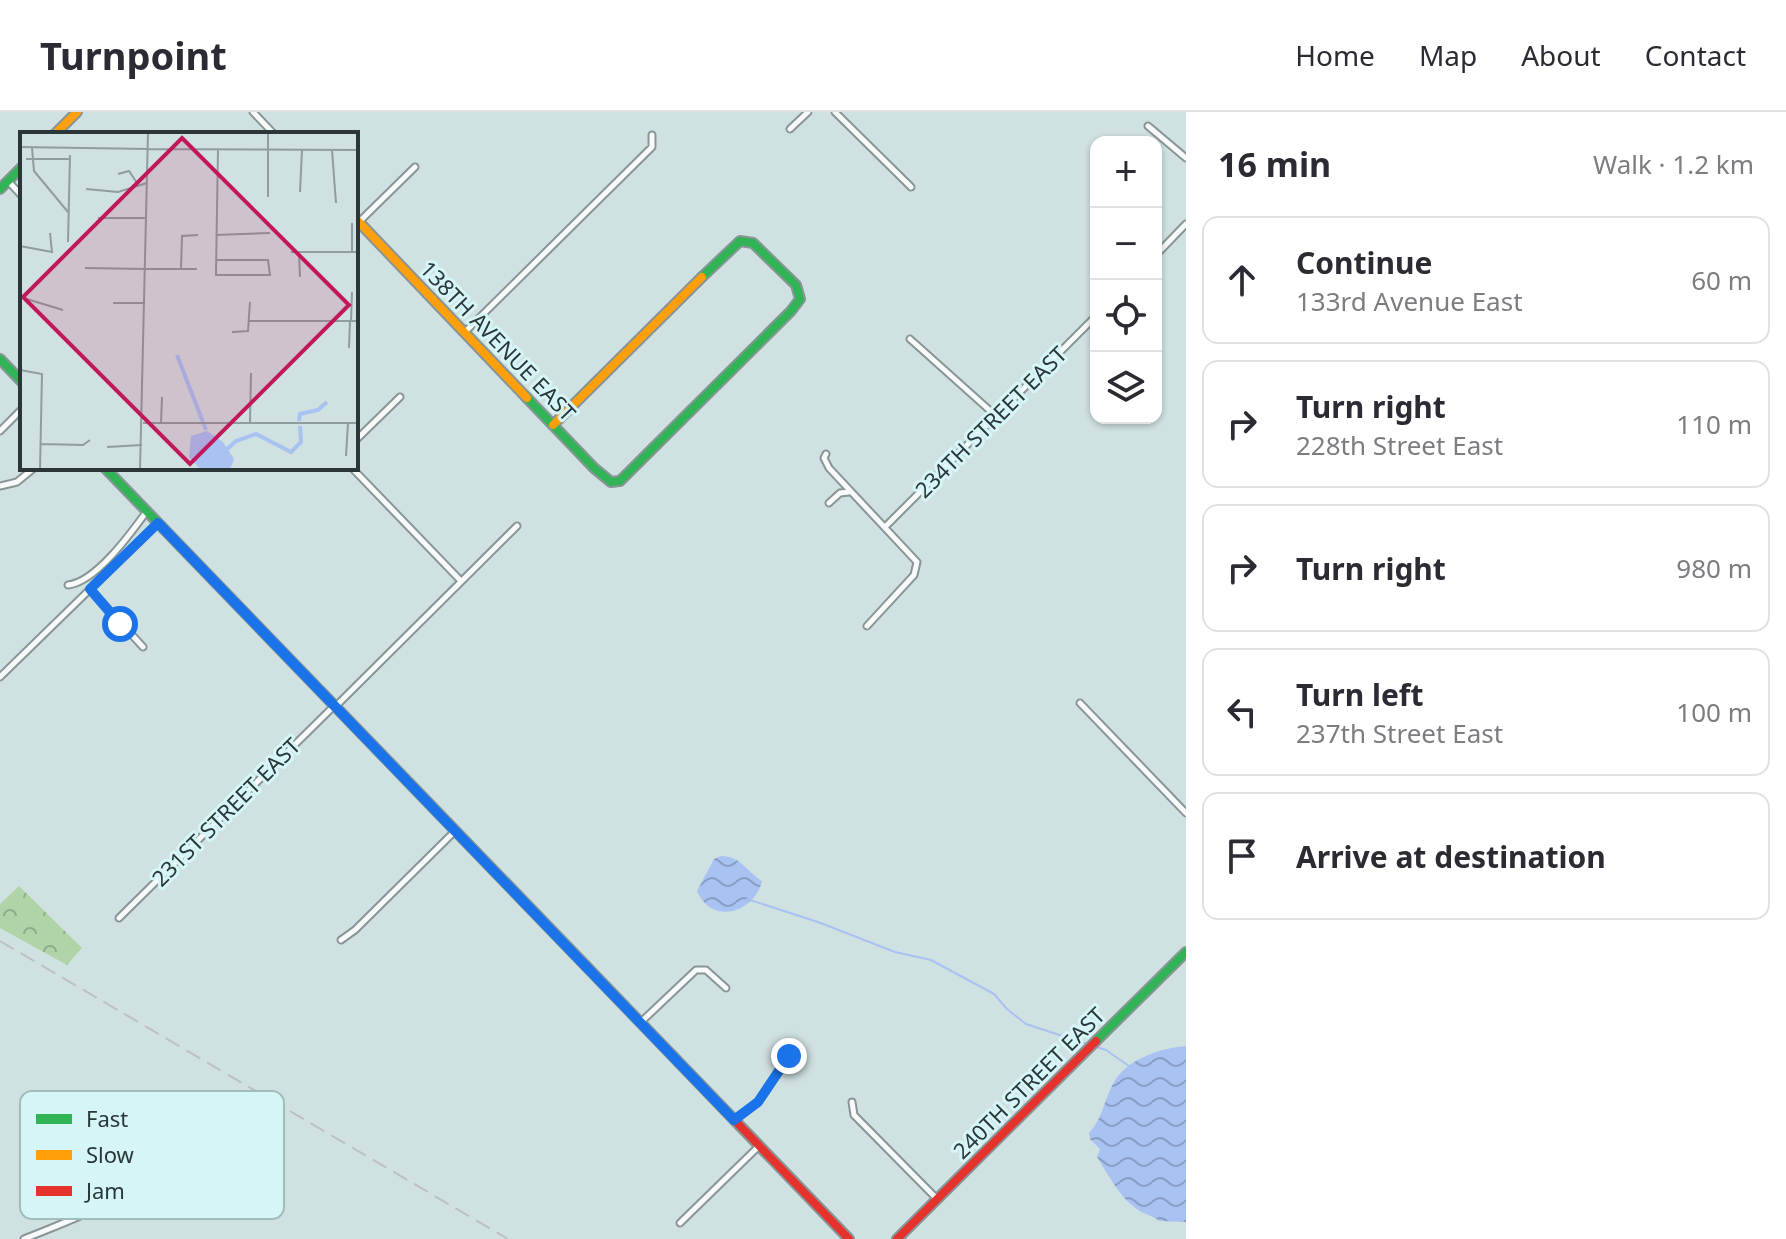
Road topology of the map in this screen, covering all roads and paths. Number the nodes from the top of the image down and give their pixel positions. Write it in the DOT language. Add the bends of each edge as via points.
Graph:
graph roads {
  1 [pos="77,112"];
  2 [pos="253,112"];
  3 [pos="808,112"];
  4 [pos="835,112"];
  5 [pos="1148,126"];
  6 [pos="790,129"];
  7 [pos="57,132"];
  8 [pos="272,132"];
  9 [pos="652,135"];
  10 [pos="1186,158"];
  11 [pos="415,167"];
  12 [pos="20,169"];
  13 [pos="8,181"];
  14 [pos="911,187"];
  15 [pos="0,189"];
  16 [pos="20,194"];
  17 [pos="358,221"];
  18 [pos="1186,224"];
  19 [pos="1162,247"];
  20 [pos="1090,322"];
  21 [pos="465,332"];
  22 [pos="910,339"];
  23 [pos="0,359"];
  24 [pos="20,380"];
  25 [pos="400,397"];
  26 [pos="20,411"];
  27 [pos="996,416"];
  28 [pos="553,425"];
  29 [pos="0,431"];
  30 [pos="358,438"];
  31 [pos="826,454"];
  32 [pos="32,470"];
  33 [pos="107,470"];
  34 [pos="354,470"];
  35 [pos="0,486"];
  36 [pos="850,492"];
  37 [pos="829,503"];
  38 [pos="147,511"];
  39 [pos="158,523"];
  40 [pos="517,526"];
  41 [pos="885,527"];
  42 [pos="461,581"];
  43 [pos="68,585"];
  44 [pos="90,589"];
  45 [pos="867,626"];
  46 [pos="143,647"];
  47 [pos="0,677"];
  48 [pos="1080,703"];
  49 [pos="334,706"];
  50 [pos="1186,813"];
  51 [pos="455,831"];
  52 [pos="119,918"];
  53 [pos="341,940"];
  54 [pos="1186,952"];
  55 [pos="726,988"];
  56 [pos="640,1023"];
  57 [pos="789,1056"];
  58 [pos="852,1102"];
  59 [pos="734,1120"];
  60 [pos="759,1146"];
  61 [pos="938,1199"];
  62 [pos="74,1219"];
  63 [pos="680,1223"];
  64 [pos="24,1239"];
  65 [pos="849,1239"];
  66 [pos="897,1239"];
  1 -- 7 [label="street"];
  2 -- 8 [label="street"];
  3 -- 6 [label="street"];
  4 -- 14 [label="street"];
  5 -- 10 [label="street"];
  9 -- 21 [label="street" via="652,147"];
  11 -- 17 [label="street"];
  12 -- 13 [label="street"];
  13 -- 15 [label="street"];
  13 -- 16 [label="street"];
  17 -- 21 [label="street, 138TH AVENUE EAST"];
  18 -- 19 [label="street"];
  20 -- 27 [label="street, 234TH STREET EAST"];
  21 -- 28 [label="street, 138TH AVENUE EAST"];
  22 -- 27 [label="street"];
  23 -- 24 [label="street"];
  25 -- 30 [label="street"];
  26 -- 29 [label="street"];
  27 -- 41 [label="street, 234TH STREET EAST"];
  28 -- 28 [label="street, 138TH AVENUE EAST" via="733,246 753,243 796,285 798,303 791,311 616,482 603,477"];
  31 -- 36 [label="street" via="829,468"];
  32 -- 35 [label="street" via="17,482"];
  33 -- 38 [label="street"];
  34 -- 42 [label="street"];
  36 -- 37 [label="street"];
  36 -- 41 [label="street"];
  38 -- 39 [label="street"];
  38 -- 43 [label="street" via="99,567"];
  39 -- 44 [label="street"];
  39 -- 49 [label="street"];
  40 -- 42 [label="street, 231ST STREET EAST"];
  41 -- 45 [label="street" via="917,565 914,575"];
  42 -- 49 [label="street, 231ST STREET EAST"];
  44 -- 46 [label="street"];
  44 -- 47 [label="street"];
  48 -- 50 [label="street"];
  49 -- 51 [label="street"];
  49 -- 52 [label="street, 231ST STREET EAST"];
  51 -- 53 [label="street"];
  51 -- 56 [label="street"];
  54 -- 61 [label="street, 240TH STREET EAST"];
  55 -- 56 [label="street" via="706,970 696,970"];
  56 -- 59 [label="street"];
  57 -- 59 [label="street" via="758,1102"];
  58 -- 61 [label="street" via="854,1115"];
  59 -- 60 [label="street"];
  60 -- 63 [label="street"];
  60 -- 65 [label="street"];
  61 -- 66 [label="street, 240TH STREET EAST"];
  62 -- 64 [label="street"];
}
